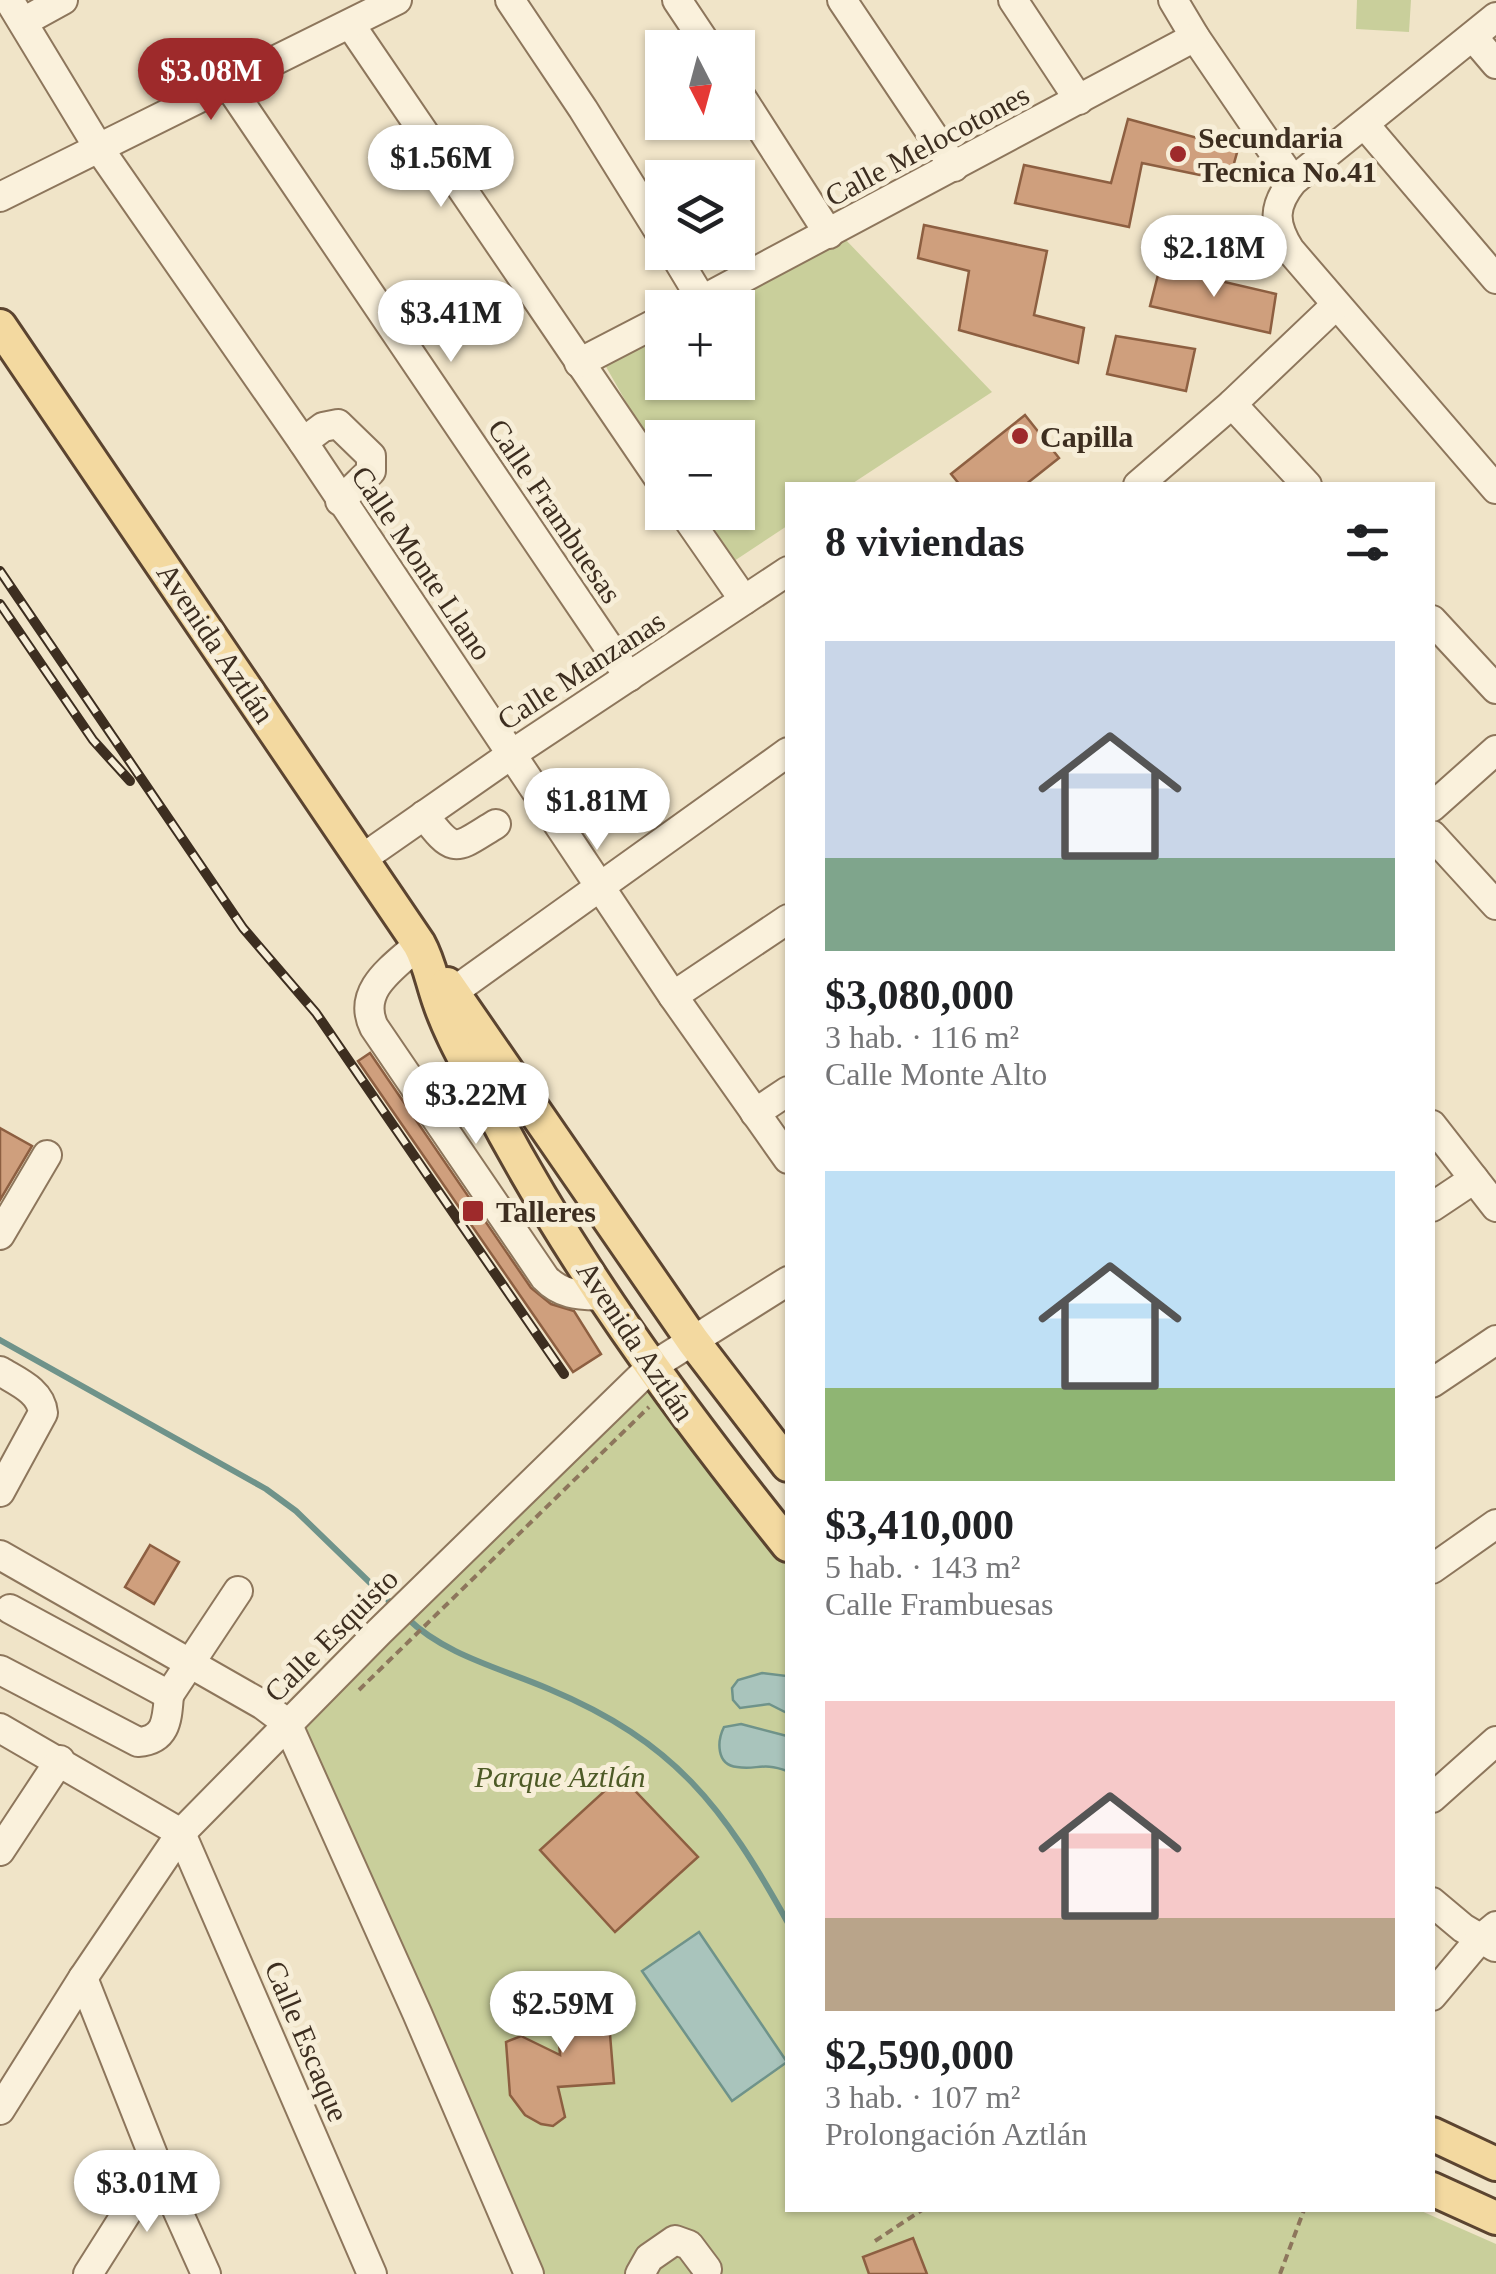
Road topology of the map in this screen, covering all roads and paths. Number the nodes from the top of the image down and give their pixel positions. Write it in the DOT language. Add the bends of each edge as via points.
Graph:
graph roads {
  1 [pos="63,0"];
  2 [pos="397,0"];
  3 [pos="510,0"];
  4 [pos="677,0"];
  5 [pos="842,0"];
  6 [pos="1013,0"];
  7 [pos="1173,0"];
  8 [pos="16,11"];
  9 [pos="1496,17"];
  10 [pos="350,24"];
  11 [pos="697,30"];
  12 [pos="1194,37"];
  13 [pos="1472,37"];
  14 [pos="1496,64"];
  15 [pos="227,83"];
  16 [pos="1080,100"];
  17 [pos="755,119"];
  18 [pos="1365,125"];
  19 [pos="98,147"];
  20 [pos="954,167"];
  21 [pos="1293,181"];
  22 [pos="0,197"];
  23 [pos="645,209"];
  24 [pos="829,234"];
  25 [pos="1496,279"];
  26 [pos="722,290"];
  27 [pos="1336,305"];
  28 [pos="0,326"];
  29 [pos="645,329"];
  30 [pos="579,362"];
  31 [pos="1232,404"];
  32 [pos="303,442"];
  33 [pos="645,458"];
  34 [pos="1141,482"];
  35 [pos="1304,482"];
  36 [pos="1496,489"];
  37 [pos="340,501"];
  38 [pos="695,530"];
  39 [pos="785,573"];
  40 [pos="744,600"];
  41 [pos="1435,623"];
  42 [pos="629,678"];
  43 [pos="1496,689"];
  44 [pos="1496,750"];
  45 [pos="512,754"];
  46 [pos="785,754"];
  47 [pos="1435,803"];
  48 [pos="424,815"];
  49 [pos="496,824"];
  50 [pos="1435,837"];
  51 [pos="363,858"];
  52 [pos="599,886"];
  53 [pos="1496,905"];
  54 [pos="785,922"];
  55 [pos="423,953"];
  56 [pos="673,996"];
  57 [pos="446,997"];
  58 [pos="785,1093"];
  59 [pos="755,1113"];
  60 [pos="1435,1129"];
  61 [pos="508,1141"];
  62 [pos="47,1155"];
  63 [pos="785,1155"];
  64 [pos="1474,1180"];
  65 [pos="1435,1206"];
  66 [pos="1496,1207"];
  67 [pos="0,1235"];
  68 [pos="785,1283"];
  69 [pos="604,1296"];
  70 [pos="1496,1340"];
  71 [pos="671,1362"];
  72 [pos="0,1372"];
  73 [pos="1435,1381"];
  74 [pos="785,1462"];
  75 [pos="0,1492"];
  76 [pos="1496,1524"];
  77 [pos="785,1541"];
  78 [pos="0,1555"];
  79 [pos="1435,1567"];
  80 [pos="238,1591"];
  81 [pos="10,1609"];
  82 [pos="412,1638"];
  83 [pos="191,1663"];
  84 [pos="0,1670"];
  85 [pos="169,1695"];
  86 [pos="287,1723"];
  87 [pos="0,1728"];
  88 [pos="1496,1741"];
  89 [pos="60,1760"];
  90 [pos="1435,1795"];
  91 [pos="181,1834"];
  92 [pos="0,1852"];
  93 [pos="1435,1904"];
  94 [pos="1490,1938"];
  95 [pos="83,1978"];
  96 [pos="1435,1993"];
  97 [pos="0,2110"];
  98 [pos="1435,2135"];
  99 [pos="157,2164"];
  100 [pos="1496,2164"];
  101 [pos="1435,2190"];
  102 [pos="919,2212"];
  103 [pos="1303,2212"];
  104 [pos="1496,2218"];
  105 [pos="875,2241"];
  106 [pos="706,2269"];
  107 [pos="88,2274"];
  108 [pos="206,2274"];
  109 [pos="372,2274"];
  110 [pos="529,2274"];
  111 [pos="640,2274"];
  112 [pos="1280,2274"];
  1 -- 8 [label="street"];
  2 -- 10 [label="street"];
  3 -- 23 [label="street"];
  4 -- 11 [label="street"];
  5 -- 20 [label="street"];
  6 -- 16 [label="street"];
  7 -- 12 [label="street"];
  8 -- 19 [label="street, Calle Monte Llano"];
  9 -- 13 [label="street"];
  10 -- 15 [label="street"];
  10 -- 30 [label="street"];
  12 -- 16 [label="street, Calle Melocotones"];
  12 -- 21 [label="street"];
  13 -- 14 [label="street"];
  13 -- 18 [label="street"];
  15 -- 19 [label="street"];
  15 -- 42 [label="street, Calle Frambuesas"];
  16 -- 20 [label="street, Calle Melocotones"];
  17 -- 24 [label="street"];
  18 -- 21 [label="street"];
  18 -- 25 [label="street"];
  19 -- 22 [label="street"];
  19 -- 32 [label="street, Calle Monte Llano"];
  20 -- 24 [label="street, Calle Melocotones"];
  21 -- 27 [label="street" via="1276,222 1290,250"];
  24 -- 26 [label="street, Calle Melocotones"];
  27 -- 31 [label="street"];
  27 -- 36 [label="street"];
  28 -- 51 [label="main road, Avenida Aztlán"];
  29 -- 30 [label="street"];
  30 -- 33 [label="street"];
  31 -- 34 [label="street"];
  31 -- 35 [label="street"];
  32 -- 37 [label="street, Calle Monte Llano"];
  32 -- 37 [label="street" via="338,424 371,456 371,472"];
  37 -- 45 [label="street, Calle Monte Llano"];
  38 -- 40 [label="street"];
  39 -- 40 [label="street, Calle Manzanas"];
  40 -- 42 [label="street, Calle Manzanas"];
  41 -- 43 [label="street"];
  42 -- 45 [label="street, Calle Manzanas"];
  44 -- 47 [label="street"];
  45 -- 48 [label="street, Calle Manzanas"];
  45 -- 52 [label="street, Calle Monte Llano"];
  46 -- 52 [label="street"];
  48 -- 49 [label="street" via="453,845"];
  48 -- 51 [label="street, Calle Manzanas"];
  50 -- 53 [label="street"];
  51 -- 55 [label="main road, Avenida Aztlán"];
  52 -- 56 [label="street, Calle Monte Llano"];
  52 -- 57 [label="street"];
  54 -- 56 [label="street"];
  55 -- 57 [label="main road, Avenida Aztlán"];
  55 -- 69 [label="street" via="370,993 374,1027 545,1278 570,1294"];
  56 -- 59 [label="street, Calle Monte Llano"];
  57 -- 61 [label="main road, Avenida Aztlán"];
  57 -- 71 [label="main road, Avenida Aztlán"];
  58 -- 59 [label="street"];
  59 -- 63 [label="street, Calle Monte Llano"];
  60 -- 64 [label="street"];
  61 -- 69 [label="main road, Avenida Aztlán"];
  61 -- 71 [label="main road" via="576,1203"];
  62 -- 67 [label="street"];
  64 -- 65 [label="street"];
  64 -- 66 [label="street"];
  68 -- 71 [label="street, Calle Esquisto"];
  69 -- 71 [label="main road, Avenida Aztlán"];
  70 -- 73 [label="street"];
  71 -- 74 [label="main road, Avenida Aztlán"];
  71 -- 77 [label="main road, Avenida Aztlán"];
  71 -- 82 [label="path"];
  71 -- 86 [label="street, Calle Esquisto"];
  72 -- 75 [label="street" via="35,1394 43,1413"];
  76 -- 79 [label="street"];
  78 -- 83 [label="street"];
  80 -- 83 [label="street"];
  81 -- 85 [label="street"];
  83 -- 85 [label="street"];
  83 -- 86 [label="street"];
  84 -- 85 [label="street" via="138,1742 160,1735"];
  86 -- 91 [label="street, Calle Esquisto"];
  86 -- 110 [label="street"];
  87 -- 89 [label="street"];
  88 -- 90 [label="street"];
  89 -- 91 [label="street"];
  89 -- 92 [label="street"];
  91 -- 95 [label="street, Calle Esquisto"];
  91 -- 109 [label="street, Calle Escaque"];
  93 -- 94 [label="street"];
  94 -- 96 [label="street"];
  95 -- 97 [label="street, Calle Esquisto"];
  95 -- 99 [label="street"];
  98 -- 100 [label="main road"];
  99 -- 107 [label="street"];
  99 -- 108 [label="street"];
  101 -- 104 [label="main road"];
  102 -- 105 [label="path"];
  103 -- 112 [label="path"];
  106 -- 111 [label="street" via="689,2244 675,2240"];
}
